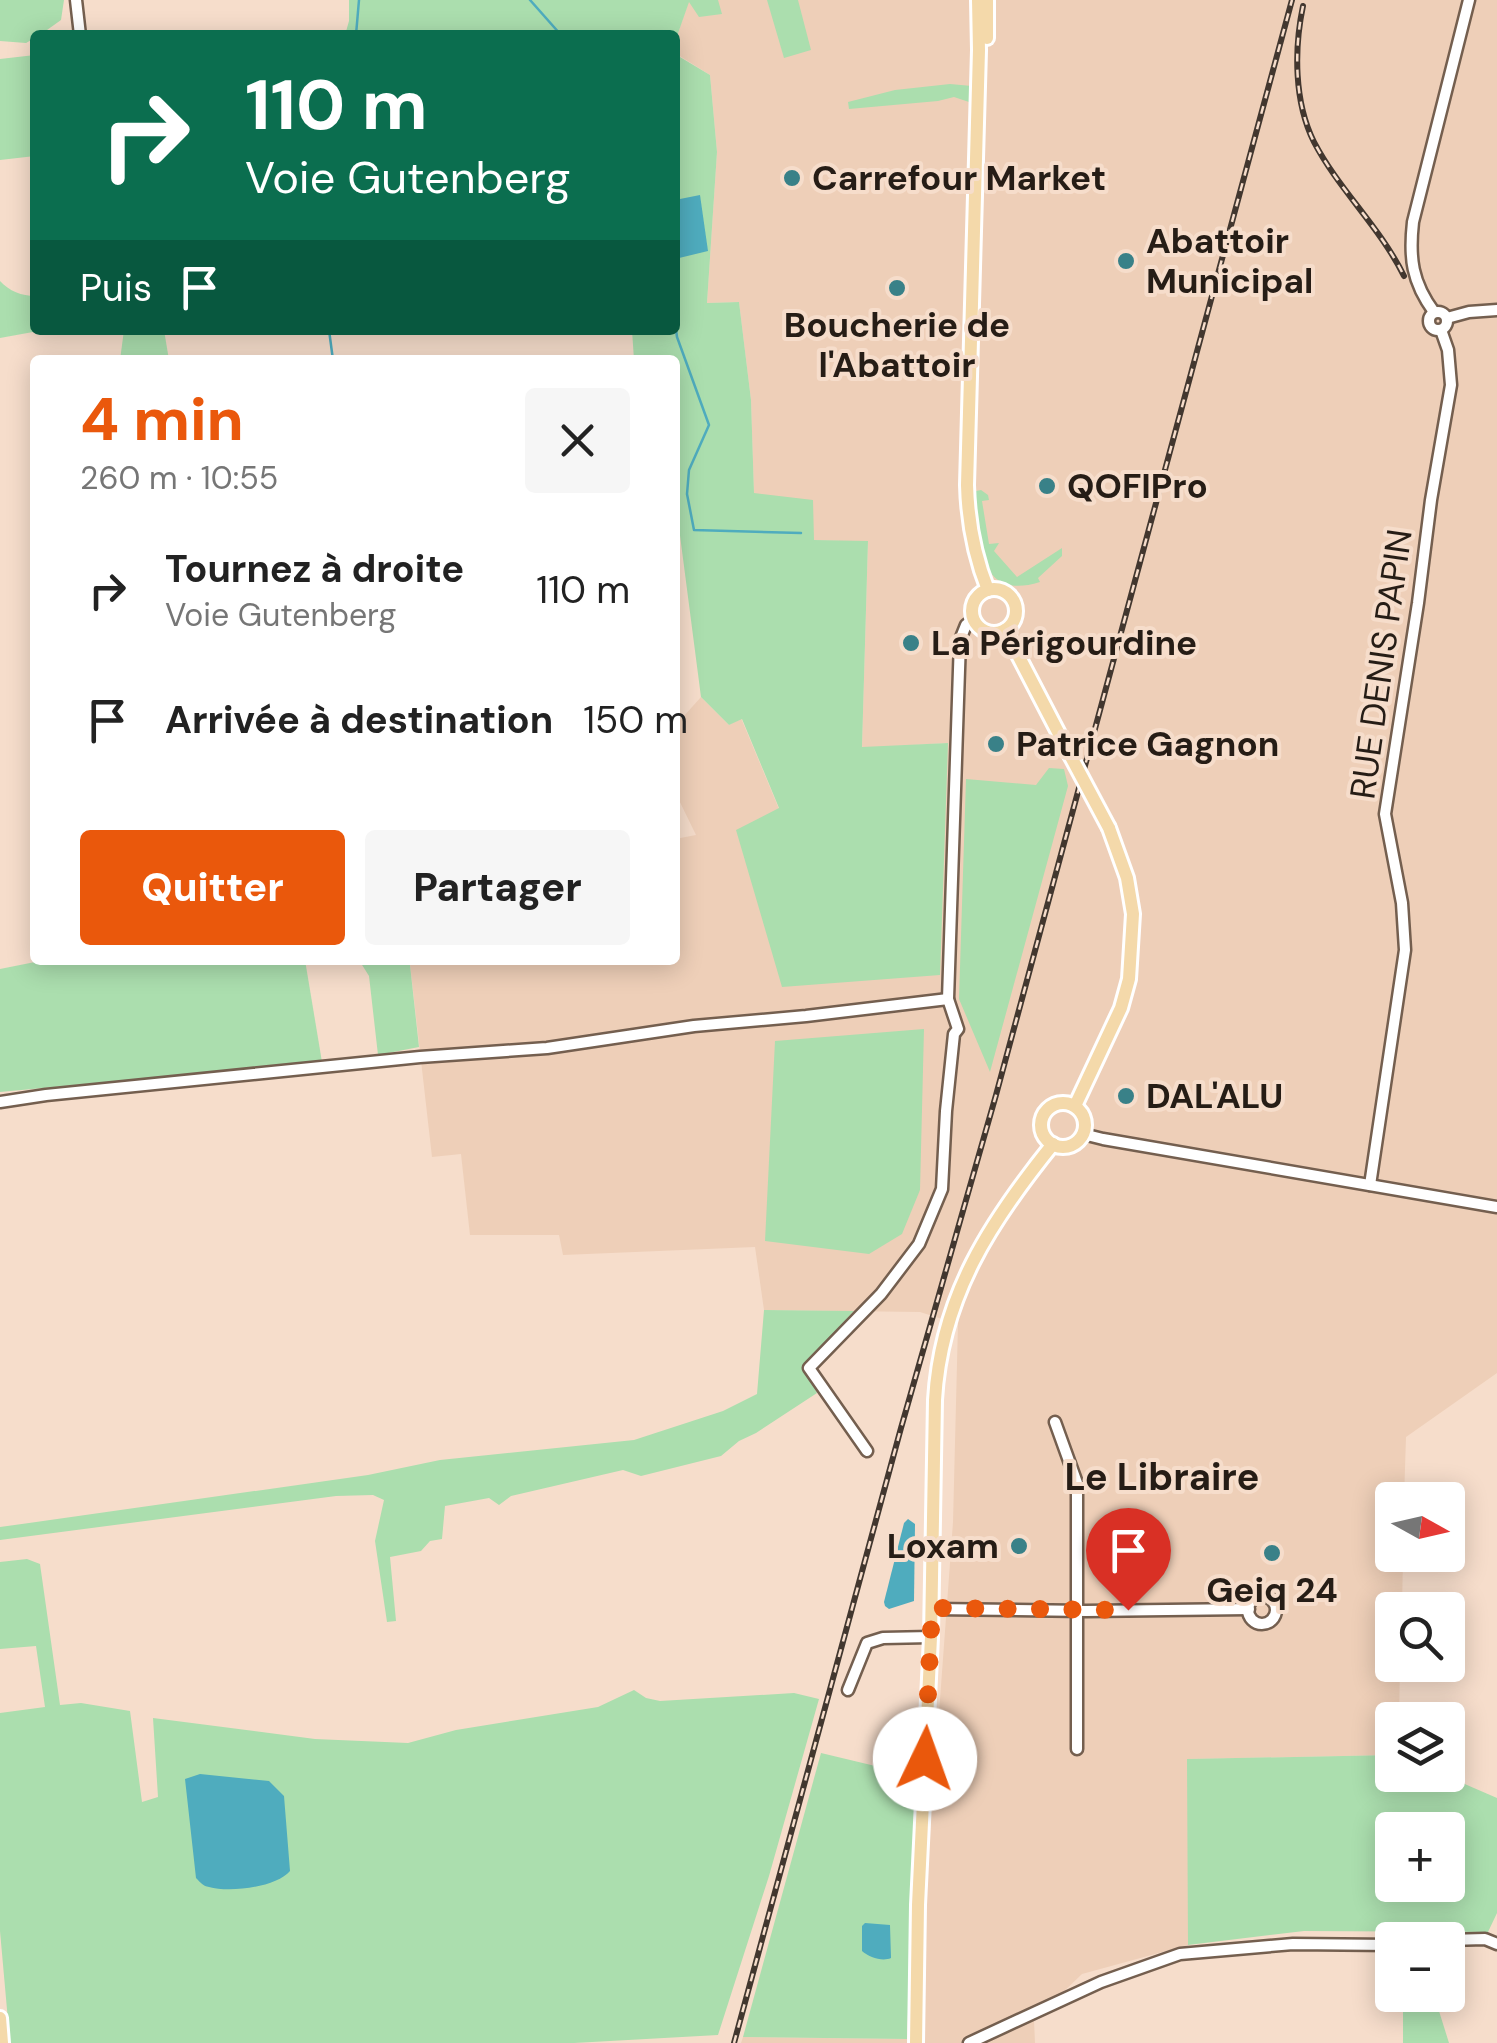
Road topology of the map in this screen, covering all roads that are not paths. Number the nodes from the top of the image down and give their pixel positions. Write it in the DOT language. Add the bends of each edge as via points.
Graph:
graph roads {
  1 [pos="76,0"];
  2 [pos="978,0"];
  3 [pos="987,0"];
  4 [pos="1469,0"];
  5 [pos="79,30"];
  6 [pos="1497,310"];
  7 [pos="1434,312"];
  8 [pos="972,315"];
  9 [pos="1447,318"];
  10 [pos="1441,330"];
  11 [pos="988,590"];
  12 [pos="974,619"];
  13 [pos="1005,630"];
  14 [pos="948,999"];
  15 [pos="0,1102"];
  16 [pos="1075,1106"];
  17 [pos="1084,1134"];
  18 [pos="1053,1144"];
  19 [pos="1370,1185"];
  20 [pos="1497,1207"];
  21 [pos="1055,1422"];
  22 [pos="867,1451"];
  23 [pos="932,1608"];
  24 [pos="1248,1609"];
  25 [pos="1077,1611"];
  26 [pos="931,1636"];
  27 [pos="848,1690"];
  28 [pos="1076,1749"];
  29 [pos="1465,1940"];
  30 [pos="1497,1944"];
  31 [pos="1375,1945"];
  32 [pos="0,2018"];
  33 [pos="2,2043"];
  34 [pos="916,2043"];
  35 [pos="969,2043"];
  1 -- 5 [label="street"];
  2 -- 8 [label="main road"];
  3 -- 8 [label="main road"];
  4 -- 7 [label="street" via="1410,248 1421,295"];
  6 -- 9 [label="street"];
  7 -- 9 [label="street"];
  7 -- 10 [label="street" via="1429,324"];
  8 -- 11 [label="main road" via="968,516"];
  9 -- 10 [label="street"];
  10 -- 19 [label="street, RUE DENIS PAPIN" via="1452,385 1385,814 1406,950"];
  11 -- 12 [label="main road" via="976,598"];
  11 -- 13 [label="main road" via="1002,590 1016,605"];
  12 -- 13 [label="main road" via="984,630"];
  12 -- 14 [label="street" via="960,640"];
  13 -- 16 [label="main road, bridge" via="1109,828 1133,914 1121,1008"];
  14 -- 15 [label="street" via="547,1048"];
  14 -- 22 [label="street" via="958,1029 942,1189 920,1244 809,1368"];
  16 -- 17 [label="main road"];
  16 -- 18 [label="main road" via="1054,1105 1044,1115 1042,1128"];
  17 -- 18 [label="main road" via="1074,1144"];
  17 -- 19 [label="street"];
  18 -- 23 [label="main road" via="977,1251 947,1324 935,1400"];
  19 -- 20 [label="street"];
  21 -- 25 [label="street" via="1077,1483"];
  23 -- 25 [label="street"];
  23 -- 26 [label="main road"];
  24 -- 25 [label="street"];
  25 -- 28 [label="street"];
  26 -- 27 [label="street" via="866,1644"];
  26 -- 34 [label="main road"];
  29 -- 30 [label="street"];
  31 -- 35 [label="street" via="1180,1954"];
  32 -- 33 [label="main road"];
}
